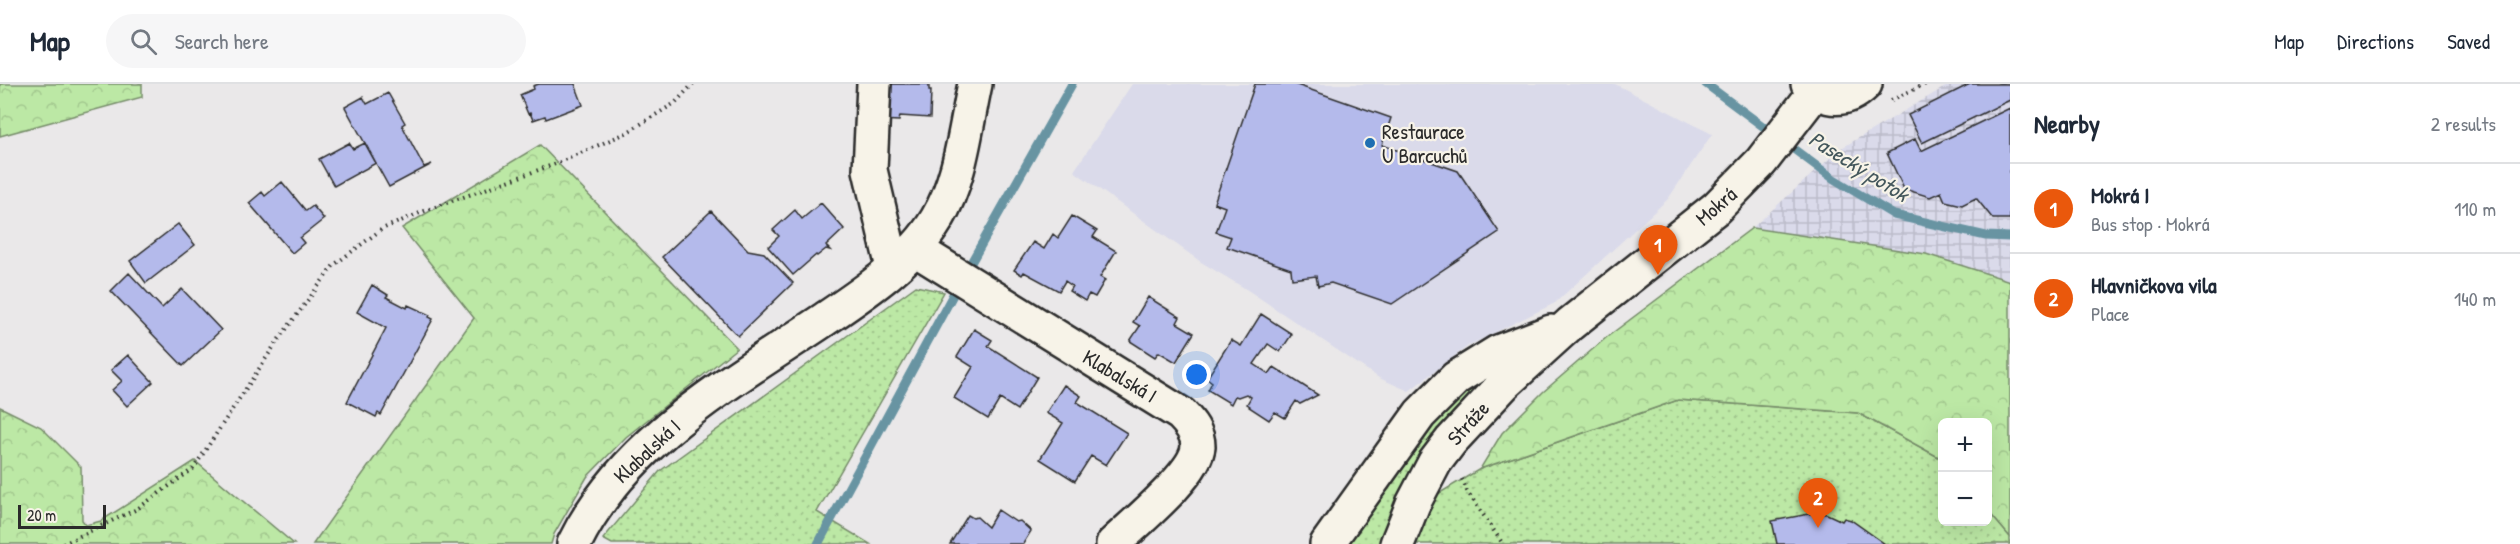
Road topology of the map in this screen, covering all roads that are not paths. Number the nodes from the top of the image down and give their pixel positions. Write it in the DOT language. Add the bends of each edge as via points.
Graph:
graph roads {
  1 [pos="874,84"];
  2 [pos="975,84"];
  3 [pos="1864,84"];
  4 [pos="1811,88"];
  5 [pos="904,258"];
  6 [pos="1570,324"];
  7 [pos="574,544"];
  8 [pos="1113,544"];
  9 [pos="1327,544"];
  10 [pos="1397,544"];
  1 -- 5 [label="street" via="870,170"];
  2 -- 5 [label="street, Klabalská I" via="955,180 936,221"];
  3 -- 4 [label="street" via="1857,92 1835,99"];
  4 -- 6 [label="street, Mokrá" via="1780,138 1743,183"];
  5 -- 7 [label="street, Klabalská I" via="858,297 720,390 642,452 605,491"];
  5 -- 8 [label="street, Klabalská I" via="950,272 1181,414 1194,431 1197,455 1188,471"];
  6 -- 9 [label="street" via="1498,352 1456,378 1420,414"];
  6 -- 10 [label="street, Stráže" via="1504,384 1451,441 1418,493"];
}
